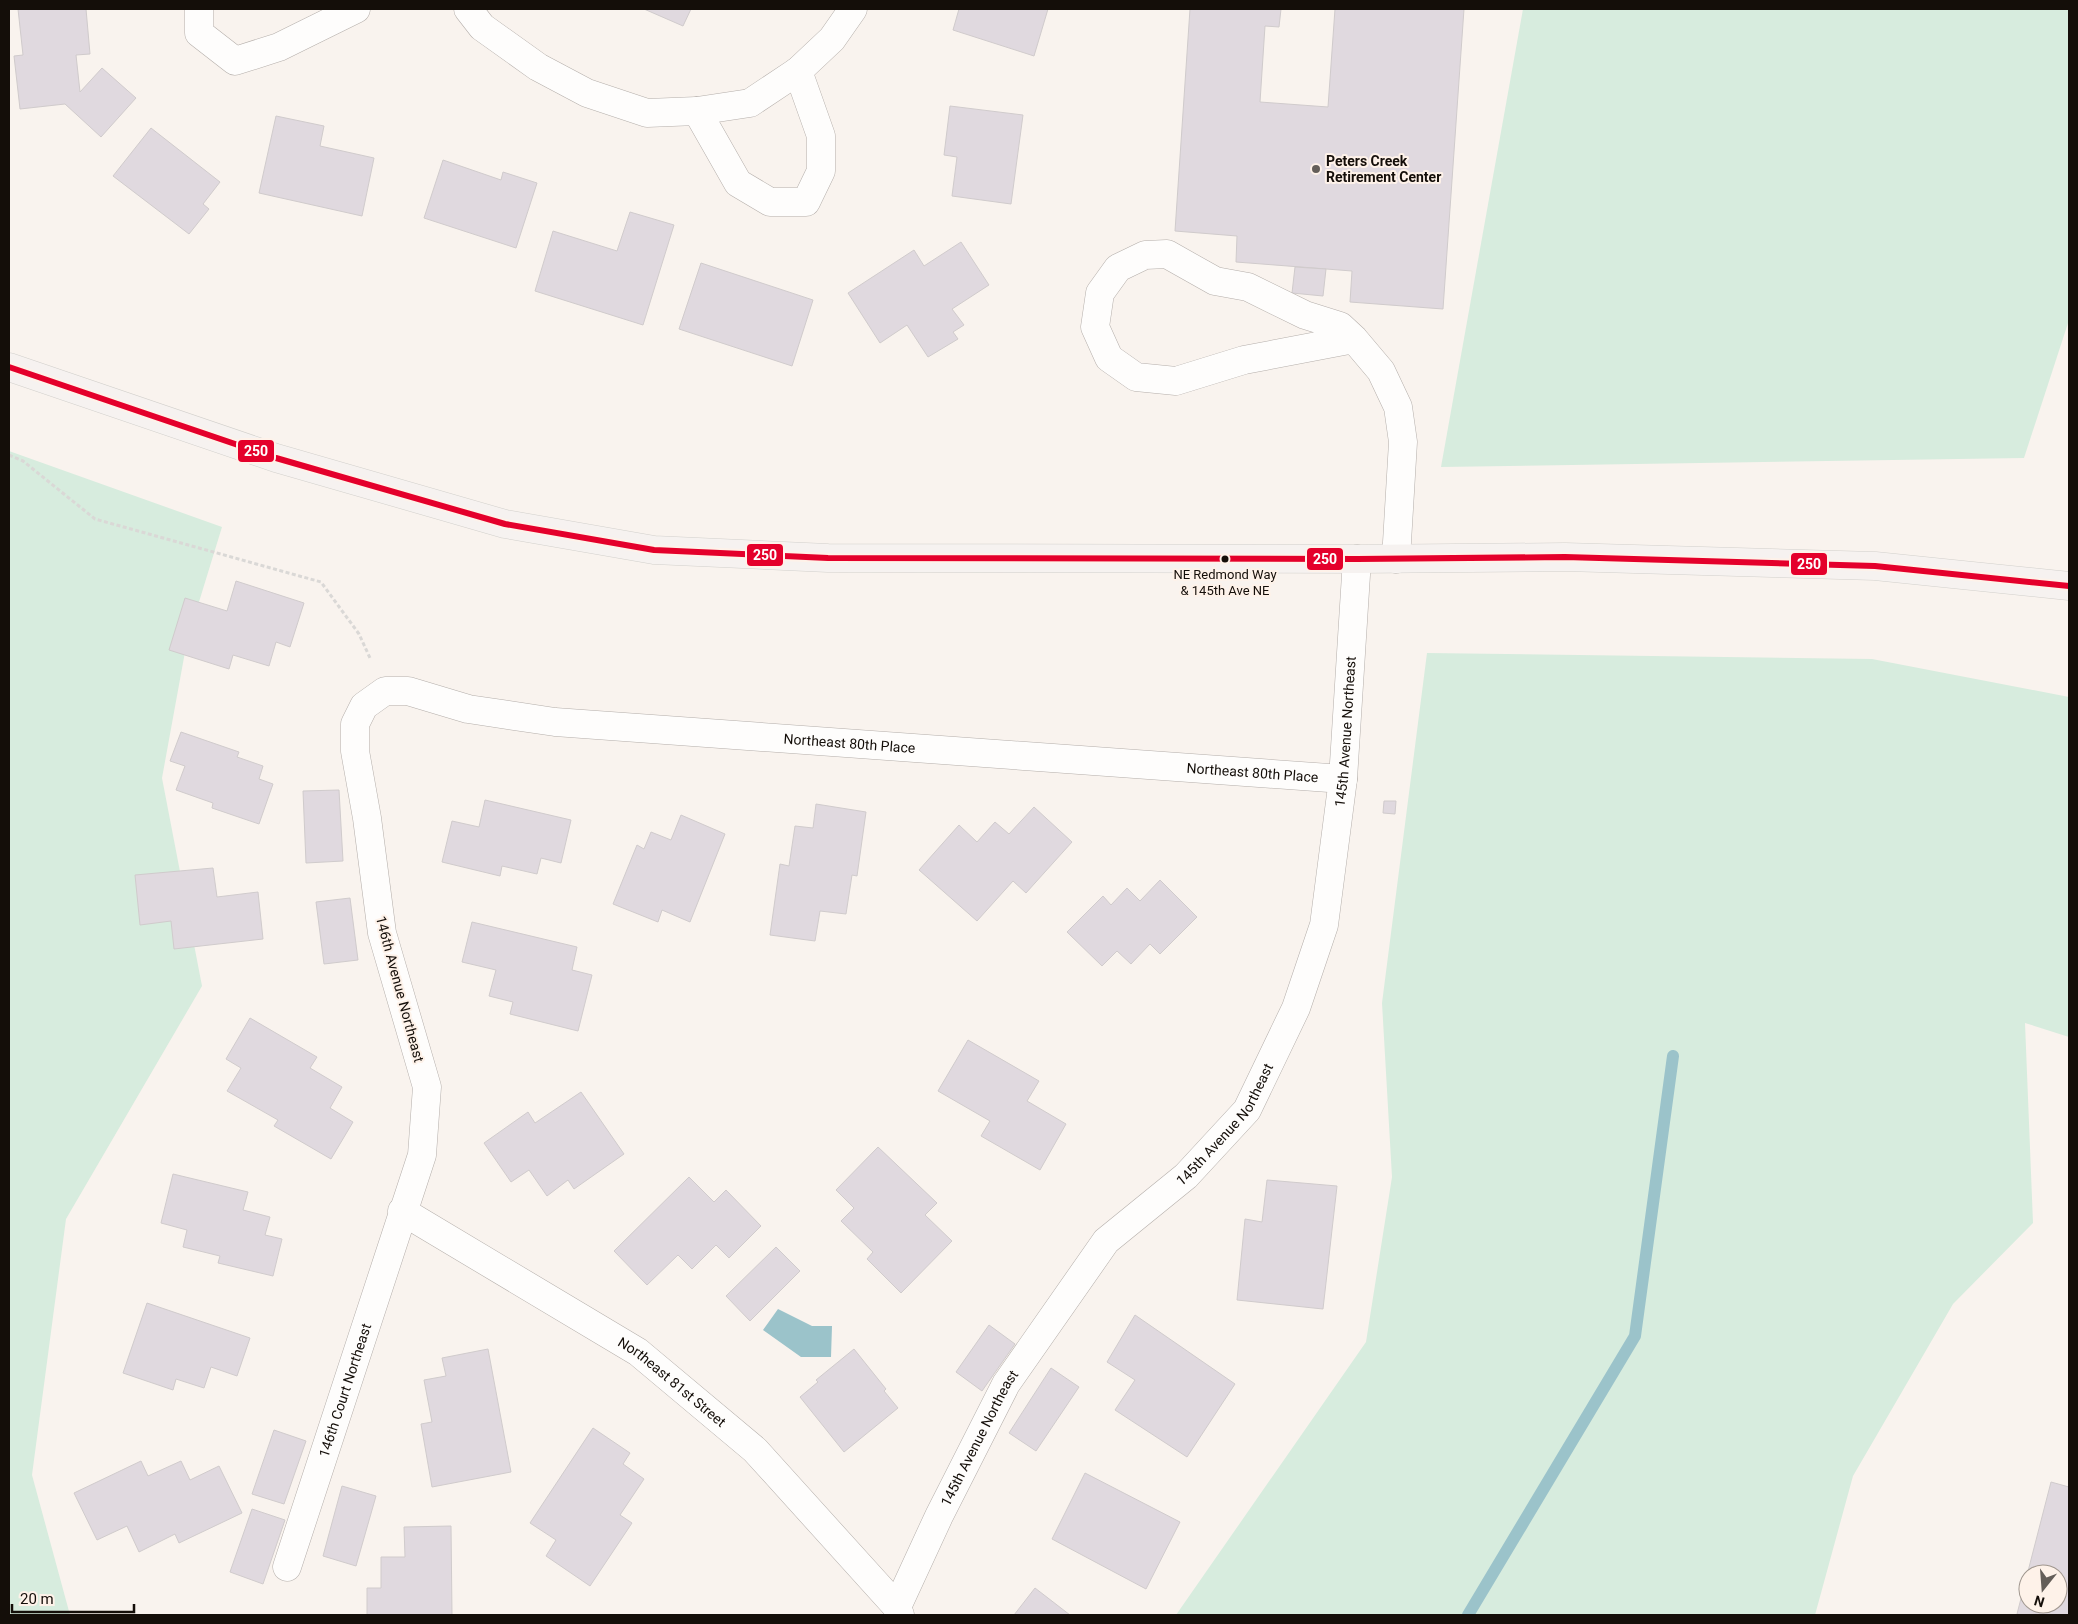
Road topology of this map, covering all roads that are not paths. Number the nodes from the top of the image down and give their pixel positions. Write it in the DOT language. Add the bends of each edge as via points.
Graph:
graph roads {
  1 [pos="199,9"];
  2 [pos="356,9"];
  3 [pos="468,9"];
  4 [pos="853,9"];
  5 [pos="798,71"];
  6 [pos="697,112"];
  7 [pos="1354,339"];
  8 [pos="9,367"];
  9 [pos="1357,559"];
  10 [pos="1396,559"];
  11 [pos="2069,586"];
  12 [pos="364,706"];
  13 [pos="1343,779"];
  14 [pos="402,1211"];
  15 [pos="287,1568"];
  16 [pos="898,1611"];
  1 -- 2 [label="street" via="199,34 235,61 279,47"];
  3 -- 6 [label="street" via="482,27 530,62 587,94 647,113"];
  4 -- 5 [label="street" via="832,39"];
  5 -- 6 [label="street" via="750,103"];
  5 -- 6 [label="street" via="821,136 821,171 806,202 770,202 738,183"];
  7 -- 7 [label="street" via="1340,326 1305,314 1248,287 1215,280 1167,254 1145,255 1118,268 1100,293 1095,327 1110,358 1136,377 1176,381 1244,360"];
  7 -- 10 [label="street" via="1381,370 1398,407 1403,442"];
  8 -- 9 [label="main road" via="276,458 505,524 654,550 828,558"];
  9 -- 10 [label="main road"];
  9 -- 13 [label="street, 145th Avenue Northeast"];
  10 -- 11 [label="main road" via="1565,557 1875,566"];
  12 -- 13 [label="street, Northeast 80th Place" via="385,691 408,691 468,709 555,722"];
  12 -- 14 [label="street, 146th Avenue Northeast" via="355,724 355,752 382,933 427,1087 422,1155"];
  13 -- 16 [label="street, 145th Avenue Northeast" via="1324,925 1296,1008 1247,1110 1186,1176 1106,1241 1006,1384 939,1516"];
  14 -- 15 [label="street, 146th Court Northeast"];
  14 -- 16 [label="street, Northeast 81st Street" via="638,1352 755,1450"];
}
